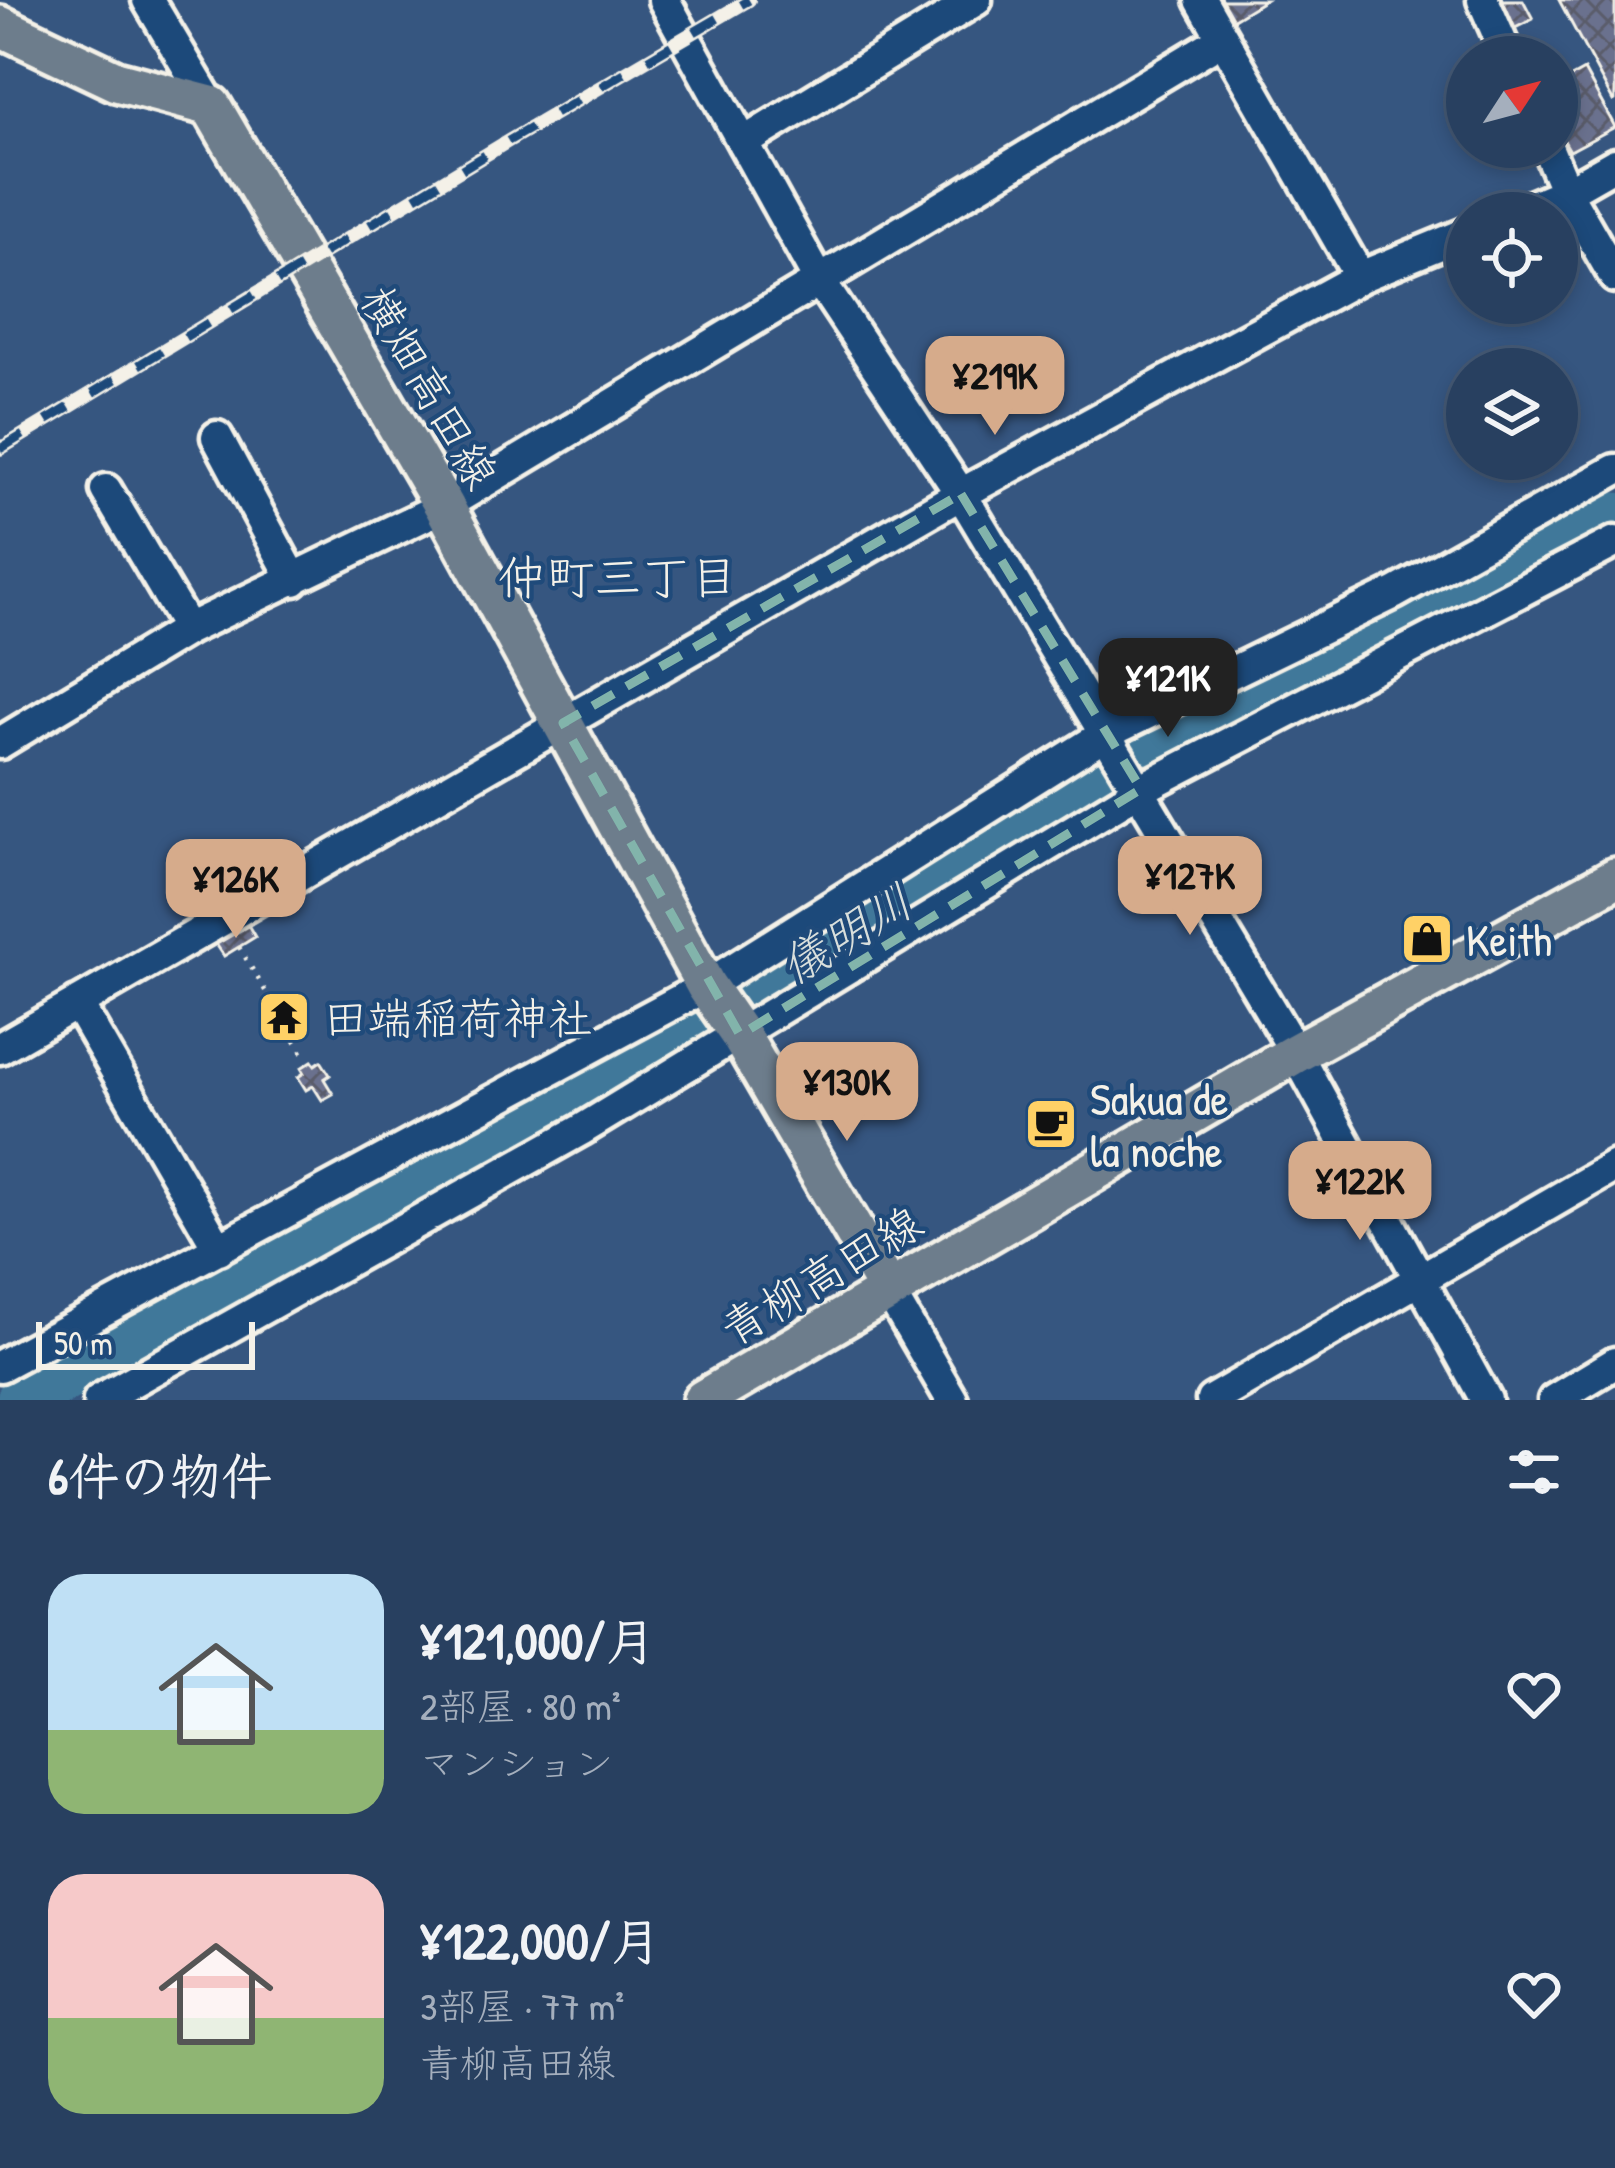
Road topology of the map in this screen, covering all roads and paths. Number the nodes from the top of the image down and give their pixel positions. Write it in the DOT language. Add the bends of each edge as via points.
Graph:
graph roads {
  1 [pos="148,0"];
  2 [pos="976,0"];
  3 [pos="1201,0"];
  4 [pos="1483,0"];
  5 [pos="677,5"];
  6 [pos="0,26"];
  7 [pos="1499,36"];
  8 [pos="1222,39"];
  9 [pos="211,106"];
  10 [pos="743,143"];
  11 [pos="1615,164"];
  12 [pos="1556,168"];
  13 [pos="1566,192"];
  14 [pos="1578,213"];
  15 [pos="1446,242"];
  16 [pos="1360,277"];
  17 [pos="1615,277"];
  18 [pos="819,280"];
  19 [pos="217,437"];
  20 [pos="1615,470"];
  21 [pos="106,490"];
  22 [pos="961,494"];
  23 [pos="444,506"];
  24 [pos="1615,542"];
  25 [pos="294,580"];
  26 [pos="188,629"];
  27 [pos="563,723"];
  28 [pos="1111,739"];
  29 [pos="0,743"];
  30 [pos="1141,789"];
  31 [pos="1615,878"];
  32 [pos="239,947"];
  33 [pos="708,989"];
  34 [pos="77,1003"];
  35 [pos="740,1035"];
  36 [pos="0,1048"];
  37 [pos="1296,1053"];
  38 [pos="306,1059"];
  39 [pos="1615,1166"];
  40 [pos="219,1249"];
  41 [pos="1416,1279"];
  42 [pos="888,1290"];
  43 [pos="1615,1363"];
  44 [pos="0,1366"];
  45 [pos="99,1400"];
  46 [pos="703,1400"];
  47 [pos="952,1400"];
  48 [pos="1212,1400"];
  49 [pos="1486,1400"];
  50 [pos="1554,1400"];
  1 -- 9 [label="street"];
  2 -- 10 [label="street"];
  3 -- 8 [label="street"];
  4 -- 7 [label="street"];
  5 -- 10 [label="street"];
  6 -- 9 [label="main road" via="116,81"];
  8 -- 16 [label="street"];
  8 -- 18 [label="street"];
  9 -- 23 [label="main road, 横畑高田線"];
  10 -- 18 [label="street"];
  11 -- 13 [label="street"];
  12 -- 13 [label="street"];
  14 -- 17 [label="street"];
  15 -- 16 [label="street"];
  16 -- 22 [label="street"];
  18 -- 22 [label="street"];
  18 -- 23 [label="street"];
  19 -- 25 [label="street"];
  20 -- 28 [label="street"];
  21 -- 26 [label="street"];
  22 -- 27 [label="street"];
  22 -- 28 [label="street"];
  23 -- 25 [label="street"];
  23 -- 27 [label="main road, 横畑高田線"];
  24 -- 30 [label="street"];
  25 -- 26 [label="street"];
  26 -- 29 [label="street"];
  27 -- 33 [label="main road, 横畑高田線"];
  27 -- 34 [label="street"];
  28 -- 30 [label="street"];
  28 -- 33 [label="street"];
  30 -- 35 [label="street"];
  30 -- 37 [label="street"];
  31 -- 37 [label="main road, 青柳高田線"];
  32 -- 38 [label="path"];
  33 -- 35 [label="main road, 横畑高田線"];
  33 -- 40 [label="street"];
  34 -- 36 [label="street"];
  34 -- 40 [label="street"];
  35 -- 42 [label="main road, 横畑高田線"];
  35 -- 45 [label="street"];
  37 -- 41 [label="street"];
  37 -- 42 [label="main road, 青柳高田線"];
  39 -- 41 [label="street"];
  40 -- 44 [label="street"];
  41 -- 48 [label="street"];
  41 -- 49 [label="street"];
  42 -- 46 [label="main road, 青柳高田線"];
  42 -- 47 [label="street"];
  43 -- 50 [label="street"];
}
